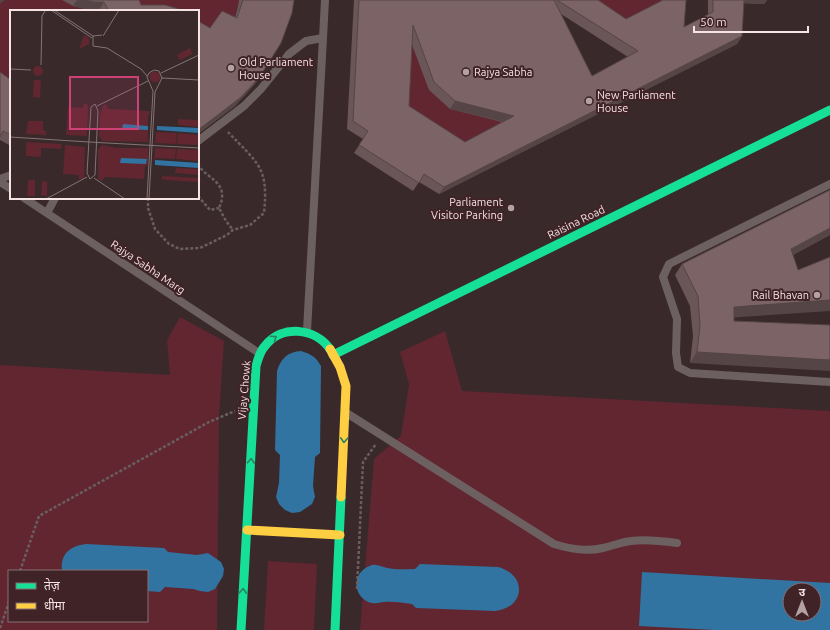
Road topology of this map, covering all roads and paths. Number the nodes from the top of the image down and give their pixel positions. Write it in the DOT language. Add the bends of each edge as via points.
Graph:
graph roads {
  1 [pos="325,0"];
  2 [pos="323,38"];
  3 [pos="830,110"];
  4 [pos="221,124"];
  5 [pos="199,140"];
  6 [pos="199,169"];
  7 [pos="10,175"];
  8 [pos="0,180"];
  9 [pos="830,184"];
  10 [pos="10,188"];
  11 [pos="199,197"];
  12 [pos="26,199"];
  13 [pos="54,199"];
  14 [pos="148,199"];
  15 [pos="219,208"];
  16 [pos="47,213"];
  17 [pos="233,230"];
  18 [pos="307,332"];
  19 [pos="259,354"];
  20 [pos="333,355"];
  21 [pos="830,382"];
  22 [pos="254,403"];
  23 [pos="346,413"];
  24 [pos="376,443"];
  25 [pos="247,530"];
  26 [pos="340,535"];
  27 [pos="677,543"];
  28 [pos="20,570"];
  29 [pos="357,591"];
  30 [pos="8,605"];
  31 [pos="0,628"];
  32 [pos="241,630"];
  33 [pos="335,630"];
  1 -- 2 [label="lane"];
  2 -- 4 [label="lane" via="306,41 289,54 261,90"];
  2 -- 18 [label="lane"];
  3 -- 20 [label="main road, Raisina Road"];
  4 -- 5 [label="lane"];
  4 -- 17 [label="path" via="252,156 261,171 266,190 264,213 250,225"];
  6 -- 15 [label="path" via="214,178 220,188 223,200"];
  7 -- 8 [label="lane"];
  8 -- 10 [label="lane"];
  9 -- 21 [label="lane" via="669,264 663,277 677,319 678,367 690,373"];
  11 -- 15 [label="path" via="210,210"];
  12 -- 16 [label="lane, Rajya Sabha Marg"];
  13 -- 16 [label="lane"];
  14 -- 17 [label="path" via="148,208 155,229 169,244 180,249 200,248"];
  15 -- 17 [label="path"];
  16 -- 19 [label="lane, Rajya Sabha Marg"];
  19 -- 18 [label="main road, Vijay Chowk, one-way" via="266,344 283,333"];
  18 -- 20 [label="main road" via="325,343"];
  19 -- 22 [label="main road, Vijay Chowk"];
  20 -- 23 [label="main road" via="345,382"];
  25 -- 22 [label="main road, Vijay Chowk, one-way"];
  22 -- 28 [label="path" via="209,422 39,516"];
  23 -- 26 [label="main road, one-way"];
  23 -- 27 [label="lane" via="554,544 584,550 648,539"];
  24 -- 29 [label="path" via="363,462"];
  25 -- 26 [label="main road"];
  32 -- 25 [label="main road, Vijay Chowk, one-way"];
  26 -- 33 [label="main road"];
  30 -- 31 [label="path"];
}
